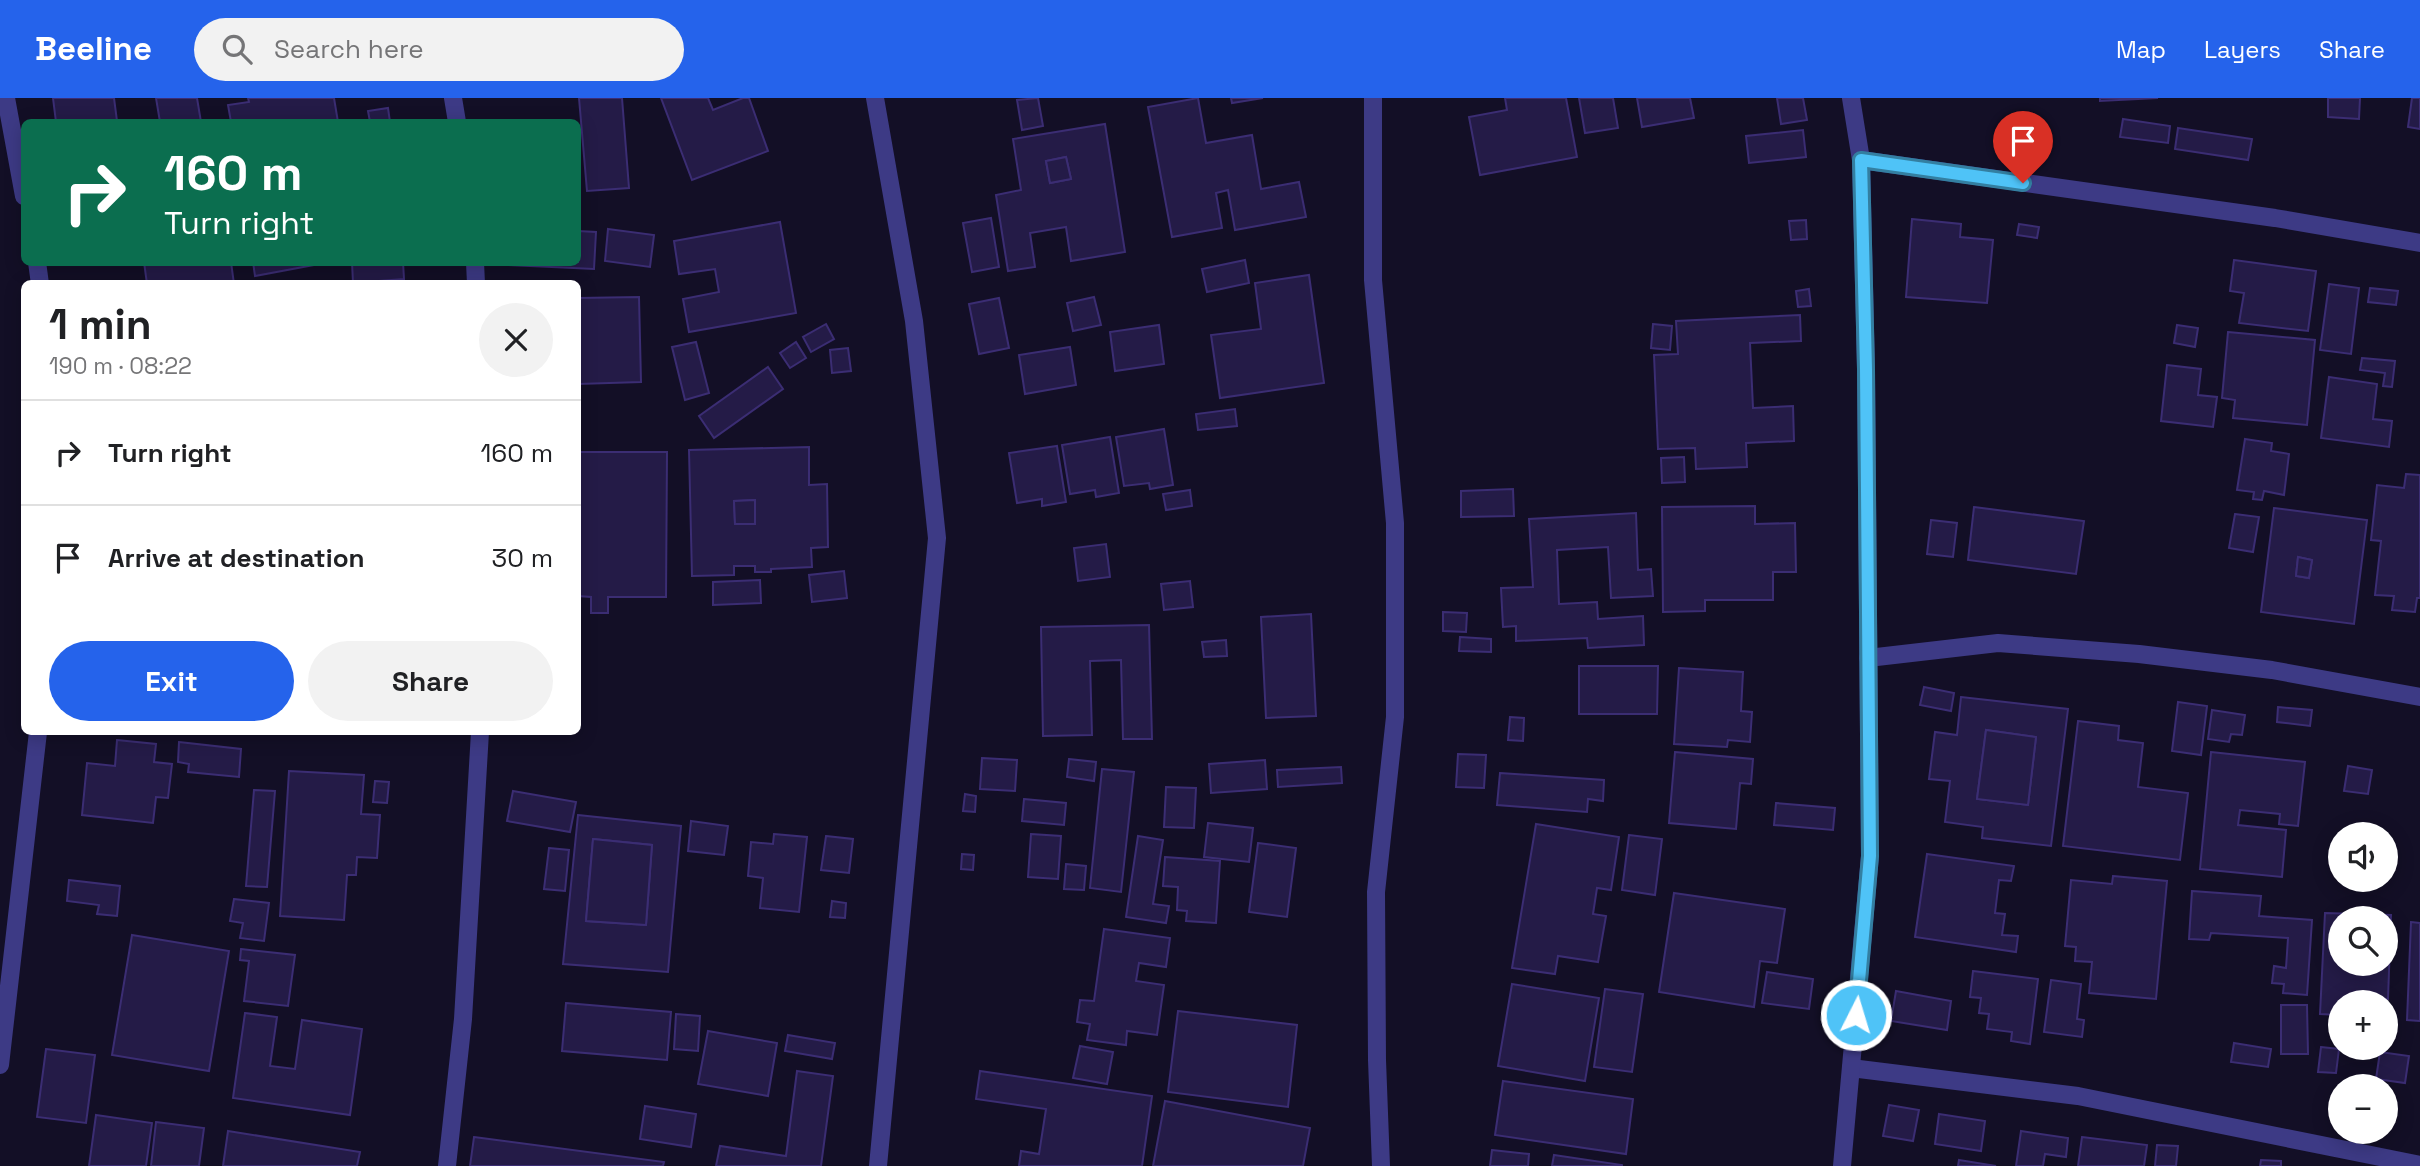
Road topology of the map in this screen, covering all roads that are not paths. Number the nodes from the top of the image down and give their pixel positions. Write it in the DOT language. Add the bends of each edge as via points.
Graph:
graph roads {
  1 [pos="6,98"];
  2 [pos="453,98"];
  3 [pos="875,98"];
  4 [pos="1373,98"];
  5 [pos="1851,98"];
  6 [pos="456,119"];
  7 [pos="1861,160"];
  8 [pos="21,180"];
  9 [pos="2420,243"];
  10 [pos="1868,658"];
  11 [pos="2420,697"];
  12 [pos="38,735"];
  13 [pos="480,735"];
  14 [pos="0,1065"];
  15 [pos="1851,1068"];
  16 [pos="2420,1165"];
  17 [pos="447,1166"];
  18 [pos="878,1166"];
  19 [pos="1381,1166"];
  20 [pos="1842,1166"];
  1 -- 8 [label="street"];
  2 -- 6 [label="street"];
  3 -- 18 [label="street" via="914,321 937,537"];
  4 -- 19 [label="street" via="1373,280 1395,523 1395,717 1376,892"];
  5 -- 7 [label="street"];
  7 -- 9 [label="street"];
  7 -- 10 [label="street"];
  10 -- 11 [label="street" via="1998,643 2272,670"];
  10 -- 15 [label="street" via="1870,856"];
  12 -- 14 [label="street"];
  13 -- 17 [label="street" via="463,1019"];
  15 -- 16 [label="street" via="2078,1096"];
  15 -- 20 [label="street"];
}
